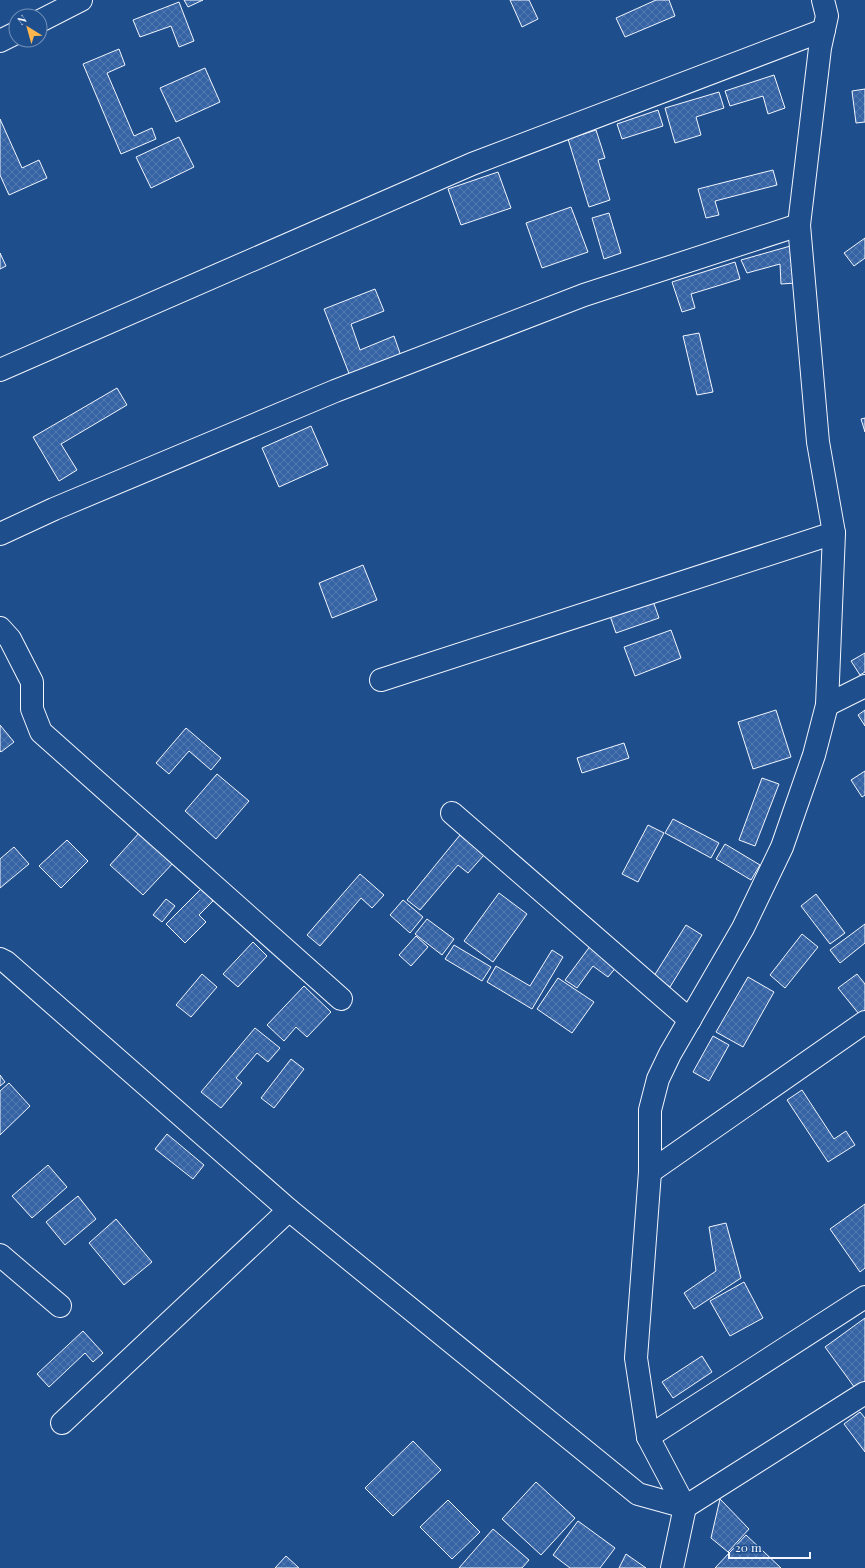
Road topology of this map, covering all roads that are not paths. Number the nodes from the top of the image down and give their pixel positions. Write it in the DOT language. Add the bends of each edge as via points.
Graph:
graph roads {
  1 [pos="81,0"];
  2 [pos="823,0"];
  3 [pos="48,17"];
  4 [pos="824,30"];
  5 [pos="799,225"];
  6 [pos="0,370"];
  7 [pos="834,533"];
  8 [pos="0,534"];
  9 [pos="0,628"];
  10 [pos="381,680"];
  11 [pos="865,686"];
  12 [pos="827,705"];
  13 [pos="452,813"];
  14 [pos="0,959"];
  15 [pos="341,999"];
  16 [pos="690,1020"];
  17 [pos="865,1022"];
  18 [pos="650,1172"];
  19 [pos="289,1210"];
  20 [pos="0,1255"];
  21 [pos="865,1297"];
  22 [pos="60,1306"];
  23 [pos="865,1393"];
  24 [pos="62,1423"];
  25 [pos="648,1437"];
  26 [pos="685,1507"];
  27 [pos="672,1568"];
  1 -- 3 [label="street"];
  2 -- 4 [label="street" via="827,16"];
  4 -- 5 [label="street"];
  4 -- 6 [label="street" via="472,164"];
  5 -- 7 [label="street" via="818,442"];
  5 -- 8 [label="street" via="584,295 357,382"];
  7 -- 10 [label="street"];
  7 -- 12 [label="street"];
  9 -- 15 [label="street" via="10,639 32,682 32,709 41,732"];
  11 -- 12 [label="street"];
  12 -- 16 [label="street" via="814,754 782,847 743,928"];
  13 -- 16 [label="street"];
  14 -- 19 [label="street"];
  16 -- 18 [label="street" via="658,1079 650,1110"];
  17 -- 18 [label="street"];
  18 -- 25 [label="street" via="636,1358"];
  19 -- 24 [label="street"];
  19 -- 26 [label="street" via="638,1494"];
  20 -- 22 [label="street"];
  21 -- 25 [label="street"];
  23 -- 26 [label="street"];
  25 -- 26 [label="street"];
  26 -- 27 [label="street"];
}
